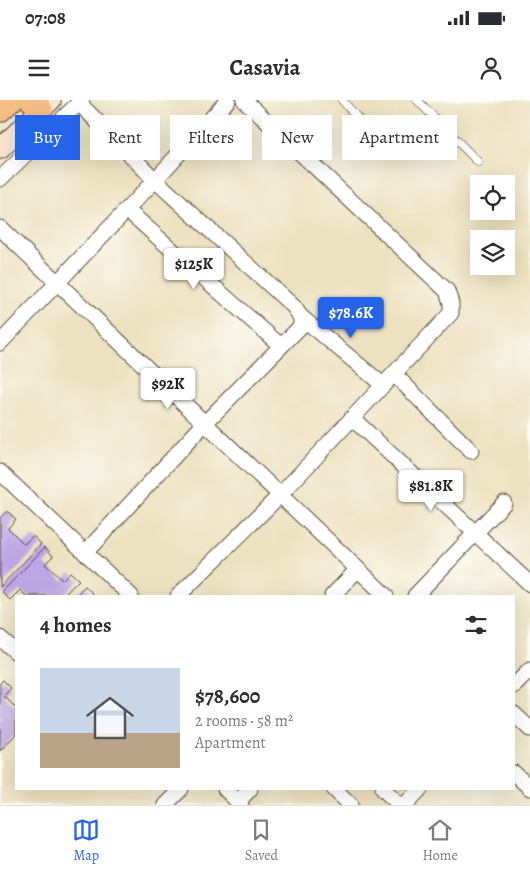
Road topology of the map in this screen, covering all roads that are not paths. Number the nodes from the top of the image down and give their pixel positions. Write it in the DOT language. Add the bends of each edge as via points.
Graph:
graph roads {
  1 [pos="12,100"];
  2 [pos="228,100"];
  3 [pos="244,100"];
  4 [pos="342,100"];
  5 [pos="417,100"];
  6 [pos="81,102"];
  7 [pos="41,103"];
  8 [pos="0,111"];
  9 [pos="356,115"];
  10 [pos="432,115"];
  11 [pos="457,141"];
  12 [pos="0,149"];
  13 [pos="478,162"];
  14 [pos="0,179"];
  15 [pos="155,180"];
  16 [pos="126,210"];
  17 [pos="0,228"];
  18 [pos="58,283"];
  19 [pos="300,316"];
  20 [pos="0,343"];
  21 [pos="281,346"];
  22 [pos="394,374"];
  23 [pos="383,386"];
  24 [pos="352,418"];
  25 [pos="204,424"];
  26 [pos="471,451"];
  27 [pos="0,472"];
  28 [pos="280,496"];
  29 [pos="504,503"];
  30 [pos="476,532"];
  31 [pos="85,553"];
  32 [pos="357,570"];
  33 [pos="530,584"];
  34 [pos="130,595"];
  35 [pos="181,595"];
  36 [pos="333,595"];
  37 [pos="385,595"];
  38 [pos="416,595"];
  39 [pos="0,638"];
  40 [pos="15,651"];
  41 [pos="530,670"];
  42 [pos="515,685"];
  43 [pos="515,715"];
  44 [pos="530,729"];
  45 [pos="515,773"];
  46 [pos="530,788"];
  47 [pos="226,790"];
  48 [pos="249,790"];
  49 [pos="335,790"];
  50 [pos="384,790"];
  51 [pos="419,790"];
  52 [pos="240,803"];
  53 [pos="351,805"];
  54 [pos="400,805"];
  55 [pos="405,805"];
  1 -- 8 [label="main road"];
  2 -- 15 [label="street"];
  3 -- 22 [label="street" via="447,291 451,313"];
  4 -- 9 [label="lane"];
  5 -- 10 [label="lane"];
  6 -- 14 [label="street"];
  6 -- 15 [label="street"];
  7 -- 12 [label="main road"];
  11 -- 13 [label="lane"];
  15 -- 16 [label="street"];
  15 -- 19 [label="street" via="294,306"];
  16 -- 18 [label="street"];
  16 -- 21 [label="street"];
  17 -- 18 [label="street"];
  18 -- 20 [label="street"];
  18 -- 25 [label="street"];
  19 -- 21 [label="street" via="302,325"];
  19 -- 23 [label="street"];
  21 -- 25 [label="street"];
  22 -- 23 [label="street"];
  22 -- 26 [label="street"];
  23 -- 24 [label="street"];
  24 -- 28 [label="street"];
  24 -- 30 [label="street"];
  25 -- 28 [label="street"];
  25 -- 31 [label="street"];
  27 -- 31 [label="street"];
  28 -- 32 [label="street"];
  28 -- 35 [label="street"];
  29 -- 30 [label="street"];
  30 -- 33 [label="street"];
  30 -- 38 [label="street"];
  31 -- 34 [label="street"];
  32 -- 36 [label="street"];
  32 -- 37 [label="street"];
  39 -- 40 [label="street"];
  41 -- 42 [label="street"];
  43 -- 44 [label="street"];
  45 -- 46 [label="street"];
  47 -- 52 [label="street"];
  48 -- 52 [label="street"];
  49 -- 53 [label="street"];
  50 -- 54 [label="street"];
  51 -- 55 [label="street"];
}
